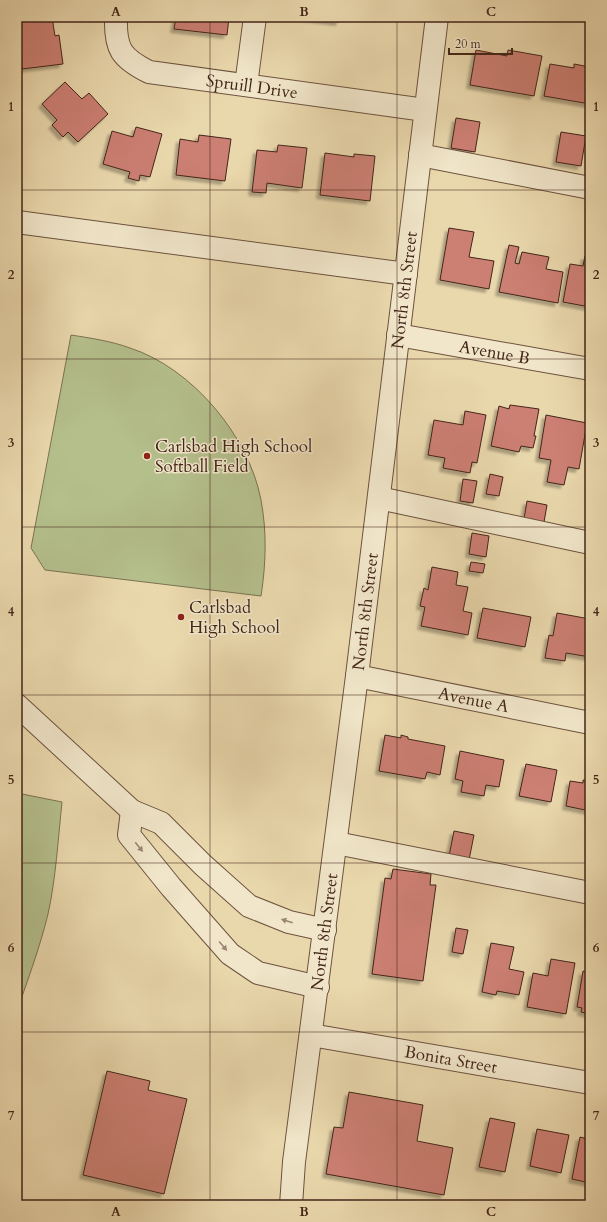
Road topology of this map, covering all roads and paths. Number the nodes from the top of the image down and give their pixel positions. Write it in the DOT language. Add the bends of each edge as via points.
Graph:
graph roads {
  1 [pos="116,17"];
  2 [pos="255,17"];
  3 [pos="437,17"];
  4 [pos="246,85"];
  5 [pos="425,110"];
  6 [pos="420,155"];
  7 [pos="590,188"];
  8 [pos="17,222"];
  9 [pos="406,274"];
  10 [pos="398,335"];
  11 [pos="590,369"];
  12 [pos="379,498"];
  13 [pos="590,543"];
  14 [pos="358,676"];
  15 [pos="17,705"];
  16 [pos="590,723"];
  17 [pos="132,811"];
  18 [pos="336,843"];
  19 [pos="590,893"];
  20 [pos="325,930"];
  21 [pos="318,987"];
  22 [pos="311,1035"];
  23 [pos="590,1083"];
  24 [pos="291,1205"];
  1 -- 4 [label="street, Spruill Drive" via="120,50 131,62 149,72"];
  2 -- 4 [label="street"];
  3 -- 5 [label="street, North 8th Street"];
  4 -- 5 [label="street, Spruill Drive"];
  5 -- 6 [label="street, North 8th Street"];
  6 -- 7 [label="street"];
  6 -- 9 [label="street, North 8th Street"];
  8 -- 9 [label="street"];
  9 -- 10 [label="street, North 8th Street"];
  10 -- 11 [label="street, Avenue B"];
  10 -- 12 [label="street, North 8th Street"];
  12 -- 13 [label="street"];
  12 -- 14 [label="street, North 8th Street"];
  14 -- 16 [label="street, Avenue A"];
  14 -- 18 [label="street, North 8th Street"];
  15 -- 17 [label="street"];
  20 -- 17 [label="street, one-way" via="284,920 249,906 161,823"];
  17 -- 21 [label="street, one-way" via="129,835 230,954 258,974"];
  18 -- 19 [label="street"];
  18 -- 20 [label="street, North 8th Street"];
  20 -- 21 [label="street, North 8th Street"];
  21 -- 22 [label="street, North 8th Street"];
  22 -- 23 [label="street, Bonita Street"];
  22 -- 24 [label="street, North 8th Street" via="294,1162"];
}
